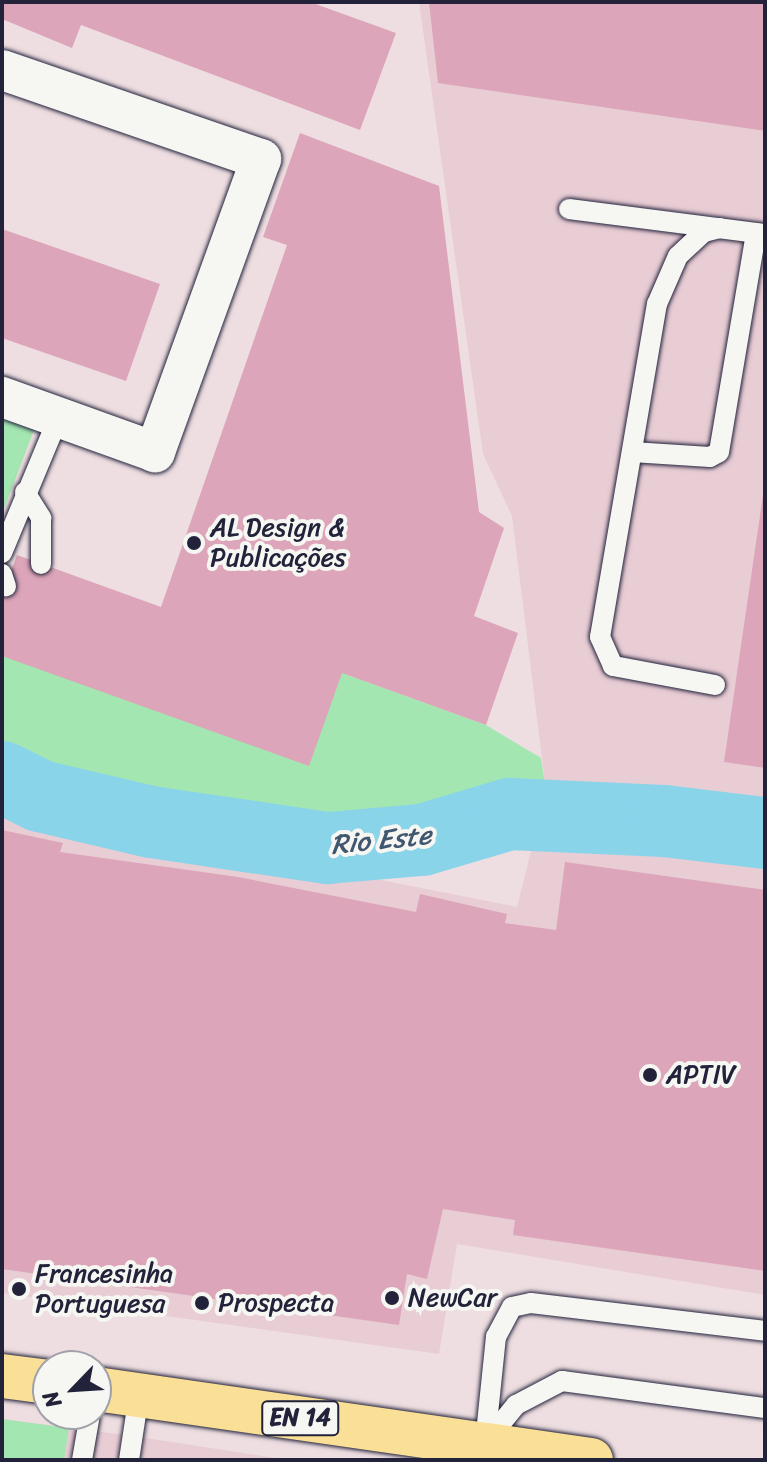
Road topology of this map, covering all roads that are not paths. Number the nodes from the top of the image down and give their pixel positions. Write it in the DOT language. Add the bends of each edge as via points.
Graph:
graph roads {
  1 [pos="2,70"];
  2 [pos="569,209"];
  3 [pos="720,228"];
  4 [pos="760,234"];
  5 [pos="2,397"];
  6 [pos="59,416"];
  7 [pos="632,452"];
  8 [pos="25,492"];
  9 [pos="2,553"];
  10 [pos="41,564"];
  11 [pos="715,685"];
  12 [pos="765,1331"];
  13 [pos="2,1376"];
  14 [pos="32,1380"];
  15 [pos="112,1391"];
  16 [pos="139,1395"];
  17 [pos="765,1408"];
  18 [pos="87,1430"];
  19 [pos="467,1448"];
  20 [pos="82,1460"];
  21 [pos="129,1460"];
  22 [pos="591,1460"];
  1 -- 6 [label="street" via="261,159 155,452"];
  2 -- 3 [label="lane"];
  3 -- 4 [label="lane"];
  3 -- 7 [label="lane" via="693,240 667,278 657,304"];
  4 -- 7 [label="lane" via="719,452 710,457"];
  5 -- 6 [label="street"];
  6 -- 8 [label="lane"];
  7 -- 11 [label="lane" via="600,637 604,653 613,666 626,671"];
  8 -- 9 [label="lane"];
  8 -- 10 [label="lane" via="41,518"];
  12 -- 19 [label="lane" via="531,1303 512,1307 496,1337"];
  13 -- 14 [label="main road"];
  15 -- 16 [label="main road, EN 14"];
  16 -- 19 [label="main road, EN 14"];
  16 -- 21 [label="lane"];
  17 -- 19 [label="lane" via="562,1381 516,1405"];
  18 -- 20 [label="lane"];
  19 -- 22 [label="main road, EN 14"];
}
